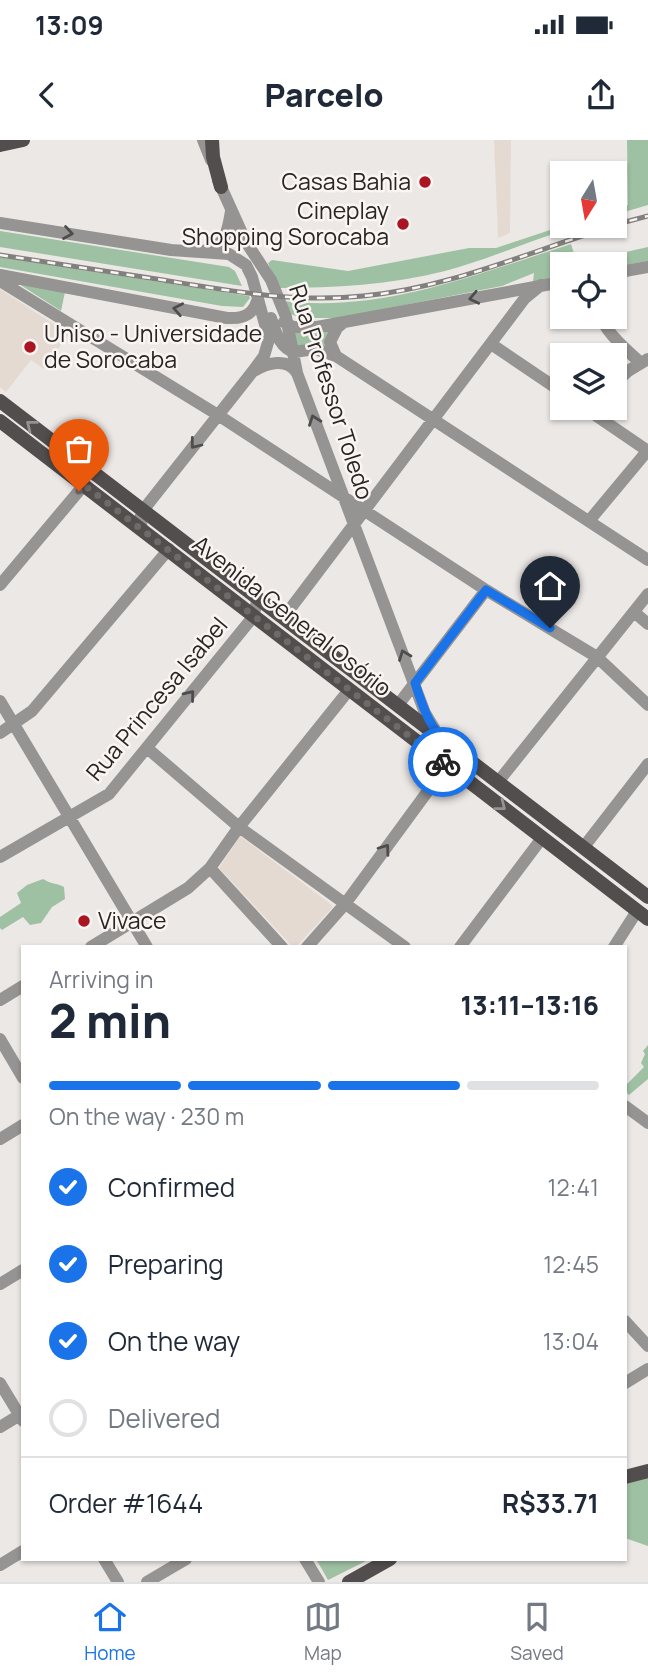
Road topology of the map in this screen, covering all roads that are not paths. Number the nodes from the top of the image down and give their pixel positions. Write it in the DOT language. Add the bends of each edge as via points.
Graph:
graph roads {
  1 [pos="23,140"];
  2 [pos="203,140"];
  3 [pos="212,140"];
  4 [pos="0,145"];
  5 [pos="221,187"];
  6 [pos="231,211"];
  7 [pos="0,223"];
  8 [pos="195,251"];
  9 [pos="229,254"];
  10 [pos="250,255"];
  11 [pos="648,267"];
  12 [pos="627,271"];
  13 [pos="0,275"];
  14 [pos="0,281"];
  15 [pos="550,284"];
  16 [pos="541,285"];
  17 [pos="518,289"];
  18 [pos="258,296"];
  19 [pos="519,308"];
  20 [pos="343,323"];
  21 [pos="289,324"];
  22 [pos="609,329"];
  23 [pos="491,344"];
  24 [pos="294,352"];
  25 [pos="336,356"];
  26 [pos="644,361"];
  27 [pos="253,371"];
  28 [pos="297,373"];
  29 [pos="627,374"];
  30 [pos="550,384"];
  31 [pos="0,401"];
  32 [pos="218,415"];
  33 [pos="435,420"];
  34 [pos="604,420"];
  35 [pos="0,421"];
  36 [pos="648,451"];
  37 [pos="327,454"];
  38 [pos="312,475"];
  39 [pos="84,485"];
  40 [pos="343,495"];
  41 [pos="365,509"];
  42 [pos="143,511"];
  43 [pos="589,521"];
  44 [pos="353,525"];
  45 [pos="142,529"];
  46 [pos="169,549"];
  47 [pos="648,560"];
  48 [pos="0,585"];
  49 [pos="486,590"];
  50 [pos="648,593"];
  51 [pos="258,598"];
  52 [pos="634,612"];
  53 [pos="253,617"];
  54 [pos="284,617"];
  55 [pos="648,624"];
  56 [pos="597,657"];
  57 [pos="415,683"];
  58 [pos="349,690"];
  59 [pos="0,701"];
  60 [pos="398,705"];
  61 [pos="648,705"];
  62 [pos="15,724"];
  63 [pos="0,733"];
  64 [pos="446,743"];
  65 [pos="147,748"];
  66 [pos="648,764"];
  67 [pos="447,765"];
  68 [pos="498,782"];
  69 [pos="70,817"];
  70 [pos="239,827"];
  71 [pos="542,838"];
  72 [pos="583,848"];
  73 [pos="0,857"];
  74 [pos="209,868"];
  75 [pos="648,897"];
  76 [pos="345,904"];
  77 [pos="642,915"];
  78 [pos="133,923"];
  79 [pos="94,945"];
  80 [pos="146,945"];
  81 [pos="280,945"];
  82 [pos="309,945"];
  83 [pos="402,945"];
  84 [pos="462,945"];
  85 [pos="616,945"];
  86 [pos="21,987"];
  87 [pos="0,1000"];
  88 [pos="0,1039"];
  89 [pos="21,1075"];
  90 [pos="627,1107"];
  91 [pos="648,1122"];
  92 [pos="21,1126"];
  93 [pos="0,1139"];
  94 [pos="21,1271"];
  95 [pos="0,1284"];
  96 [pos="627,1323"];
  97 [pos="648,1346"];
  98 [pos="648,1369"];
  99 [pos="627,1382"];
  100 [pos="0,1383"];
  101 [pos="21,1415"];
  102 [pos="21,1417"];
  103 [pos="0,1427"];
  104 [pos="648,1471"];
  105 [pos="627,1473"];
  106 [pos="21,1552"];
  107 [pos="105,1561"];
  108 [pos="183,1561"];
  109 [pos="306,1561"];
  110 [pos="386,1561"];
  111 [pos="0,1565"];
  112 [pos="118,1582"];
  113 [pos="147,1582"];
  114 [pos="319,1582"];
  115 [pos="349,1582"];
  1 -- 4 [label="main road"];
  2 -- 5 [label="street, Rua Professor Toledo"];
  3 -- 5 [label="main road"];
  5 -- 6 [label="street, Rua Professor Toledo"];
  6 -- 8 [label="street" via="220,244"];
  6 -- 10 [label="street, Rua Professor Toledo"];
  7 -- 8 [label="street, one-way"];
  8 -- 9 [label="street"];
  9 -- 10 [label="street"];
  9 -- 24 [label="street" via="240,256 251,267 281,343"];
  10 -- 18 [label="street, Rua Professor Toledo"];
  10 -- 21 [label="street, Rua Professor Toledo" via="271,280"];
  11 -- 12 [label="street"];
  18 -- 13 [label="street, one-way" via="251,313 227,318"];
  14 -- 32 [label="street"];
  15 -- 16 [label="street"];
  16 -- 17 [label="street"];
  16 -- 19 [label="street"];
  17 -- 19 [label="street"];
  17 -- 20 [label="street, one-way"];
  18 -- 27 [label="street, Rua Professor Toledo" via="269,339 268,349"];
  19 -- 23 [label="street"];
  20 -- 21 [label="street"];
  20 -- 25 [label="street" via="330,342"];
  21 -- 24 [label="street, Rua Professor Toledo"];
  22 -- 26 [label="street"];
  23 -- 30 [label="street"];
  23 -- 33 [label="street"];
  24 -- 25 [label="street" via="315,349"];
  24 -- 28 [label="street, Rua Professor Toledo"];
  25 -- 33 [label="street"];
  26 -- 29 [label="street"];
  27 -- 28 [label="street" via="278,363 289,364"];
  27 -- 32 [label="street, Rua Professor Toledo"];
  37 -- 28 [label="street, Rua Professor Toledo, one-way"];
  42 -- 31 [label="main road, Avenida General Osório, one-way"];
  32 -- 38 [label="street"];
  32 -- 42 [label="street, Rua Professor Toledo, one-way"];
  33 -- 41 [label="street"];
  33 -- 43 [label="street"];
  34 -- 36 [label="street"];
  35 -- 39 [label="main road, Avenida General Osório"];
  36 -- 43 [label="street"];
  37 -- 38 [label="street"];
  37 -- 40 [label="street, Rua Professor Toledo"];
  38 -- 40 [label="street"];
  39 -- 45 [label="main road, Avenida General Osório"];
  39 -- 48 [label="street"];
  40 -- 41 [label="street"];
  40 -- 44 [label="street, Rua Professor Toledo"];
  41 -- 44 [label="street"];
  41 -- 49 [label="street"];
  42 -- 45 [label="street"];
  42 -- 51 [label="main road, Avenida General Osório"];
  43 -- 47 [label="street"];
  44 -- 54 [label="street"];
  57 -- 44 [label="street, Rua Professor Toledo, one-way"];
  45 -- 46 [label="main road, Avenida General Osório"];
  46 -- 53 [label="main road, Avenida General Osório"];
  46 -- 62 [label="street" via="32,711"];
  49 -- 56 [label="street"];
  49 -- 57 [label="street"];
  50 -- 52 [label="street"];
  51 -- 53 [label="street, Rua Princesa Isabel"];
  51 -- 54 [label="main road, Avenida General Osório"];
  52 -- 55 [label="street"];
  52 -- 56 [label="street"];
  53 -- 58 [label="main road, Avenida General Osório"];
  65 -- 53 [label="street, Rua Princesa Isabel, one-way"];
  54 -- 60 [label="main road, Avenida General Osório"];
  56 -- 61 [label="street"];
  56 -- 68 [label="street"];
  57 -- 60 [label="street"];
  57 -- 64 [label="street, Rua Professor Toledo" via="428,720"];
  58 -- 67 [label="main road, Avenida General Osório"];
  58 -- 70 [label="street"];
  59 -- 62 [label="street"];
  60 -- 64 [label="main road, Avenida General Osório"];
  62 -- 63 [label="street"];
  62 -- 69 [label="street"];
  64 -- 67 [label="street" via="452,755"];
  64 -- 68 [label="main road, Avenida General Osório"];
  65 -- 69 [label="street, Rua Princesa Isabel" via="109,794"];
  65 -- 70 [label="street"];
  66 -- 72 [label="street"];
  67 -- 71 [label="main road, Avenida General Osório, one-way"];
  76 -- 67 [label="street, one-way"];
  68 -- 72 [label="main road, Avenida General Osório"];
  69 -- 73 [label="street, Rua Princesa Isabel"];
  69 -- 78 [label="street"];
  70 -- 74 [label="street"];
  70 -- 76 [label="street"];
  71 -- 77 [label="main road, Avenida General Osório"];
  71 -- 84 [label="street"];
  72 -- 75 [label="main road, Avenida General Osório"];
  74 -- 78 [label="street" via="188,888"];
  74 -- 81 [label="street"];
  76 -- 82 [label="street"];
  76 -- 83 [label="street"];
  77 -- 85 [label="street"];
  78 -- 79 [label="street"];
  78 -- 80 [label="street"];
  86 -- 87 [label="street"];
  88 -- 89 [label="street"];
  90 -- 91 [label="street"];
  92 -- 93 [label="street"];
  94 -- 95 [label="street"];
  96 -- 97 [label="street"];
  98 -- 99 [label="street"];
  100 -- 101 [label="street"];
  102 -- 103 [label="street"];
  104 -- 105 [label="main road"];
  106 -- 111 [label="street"];
  107 -- 112 [label="street"];
  108 -- 113 [label="street"];
  109 -- 114 [label="street"];
  110 -- 115 [label="main road"];
}
